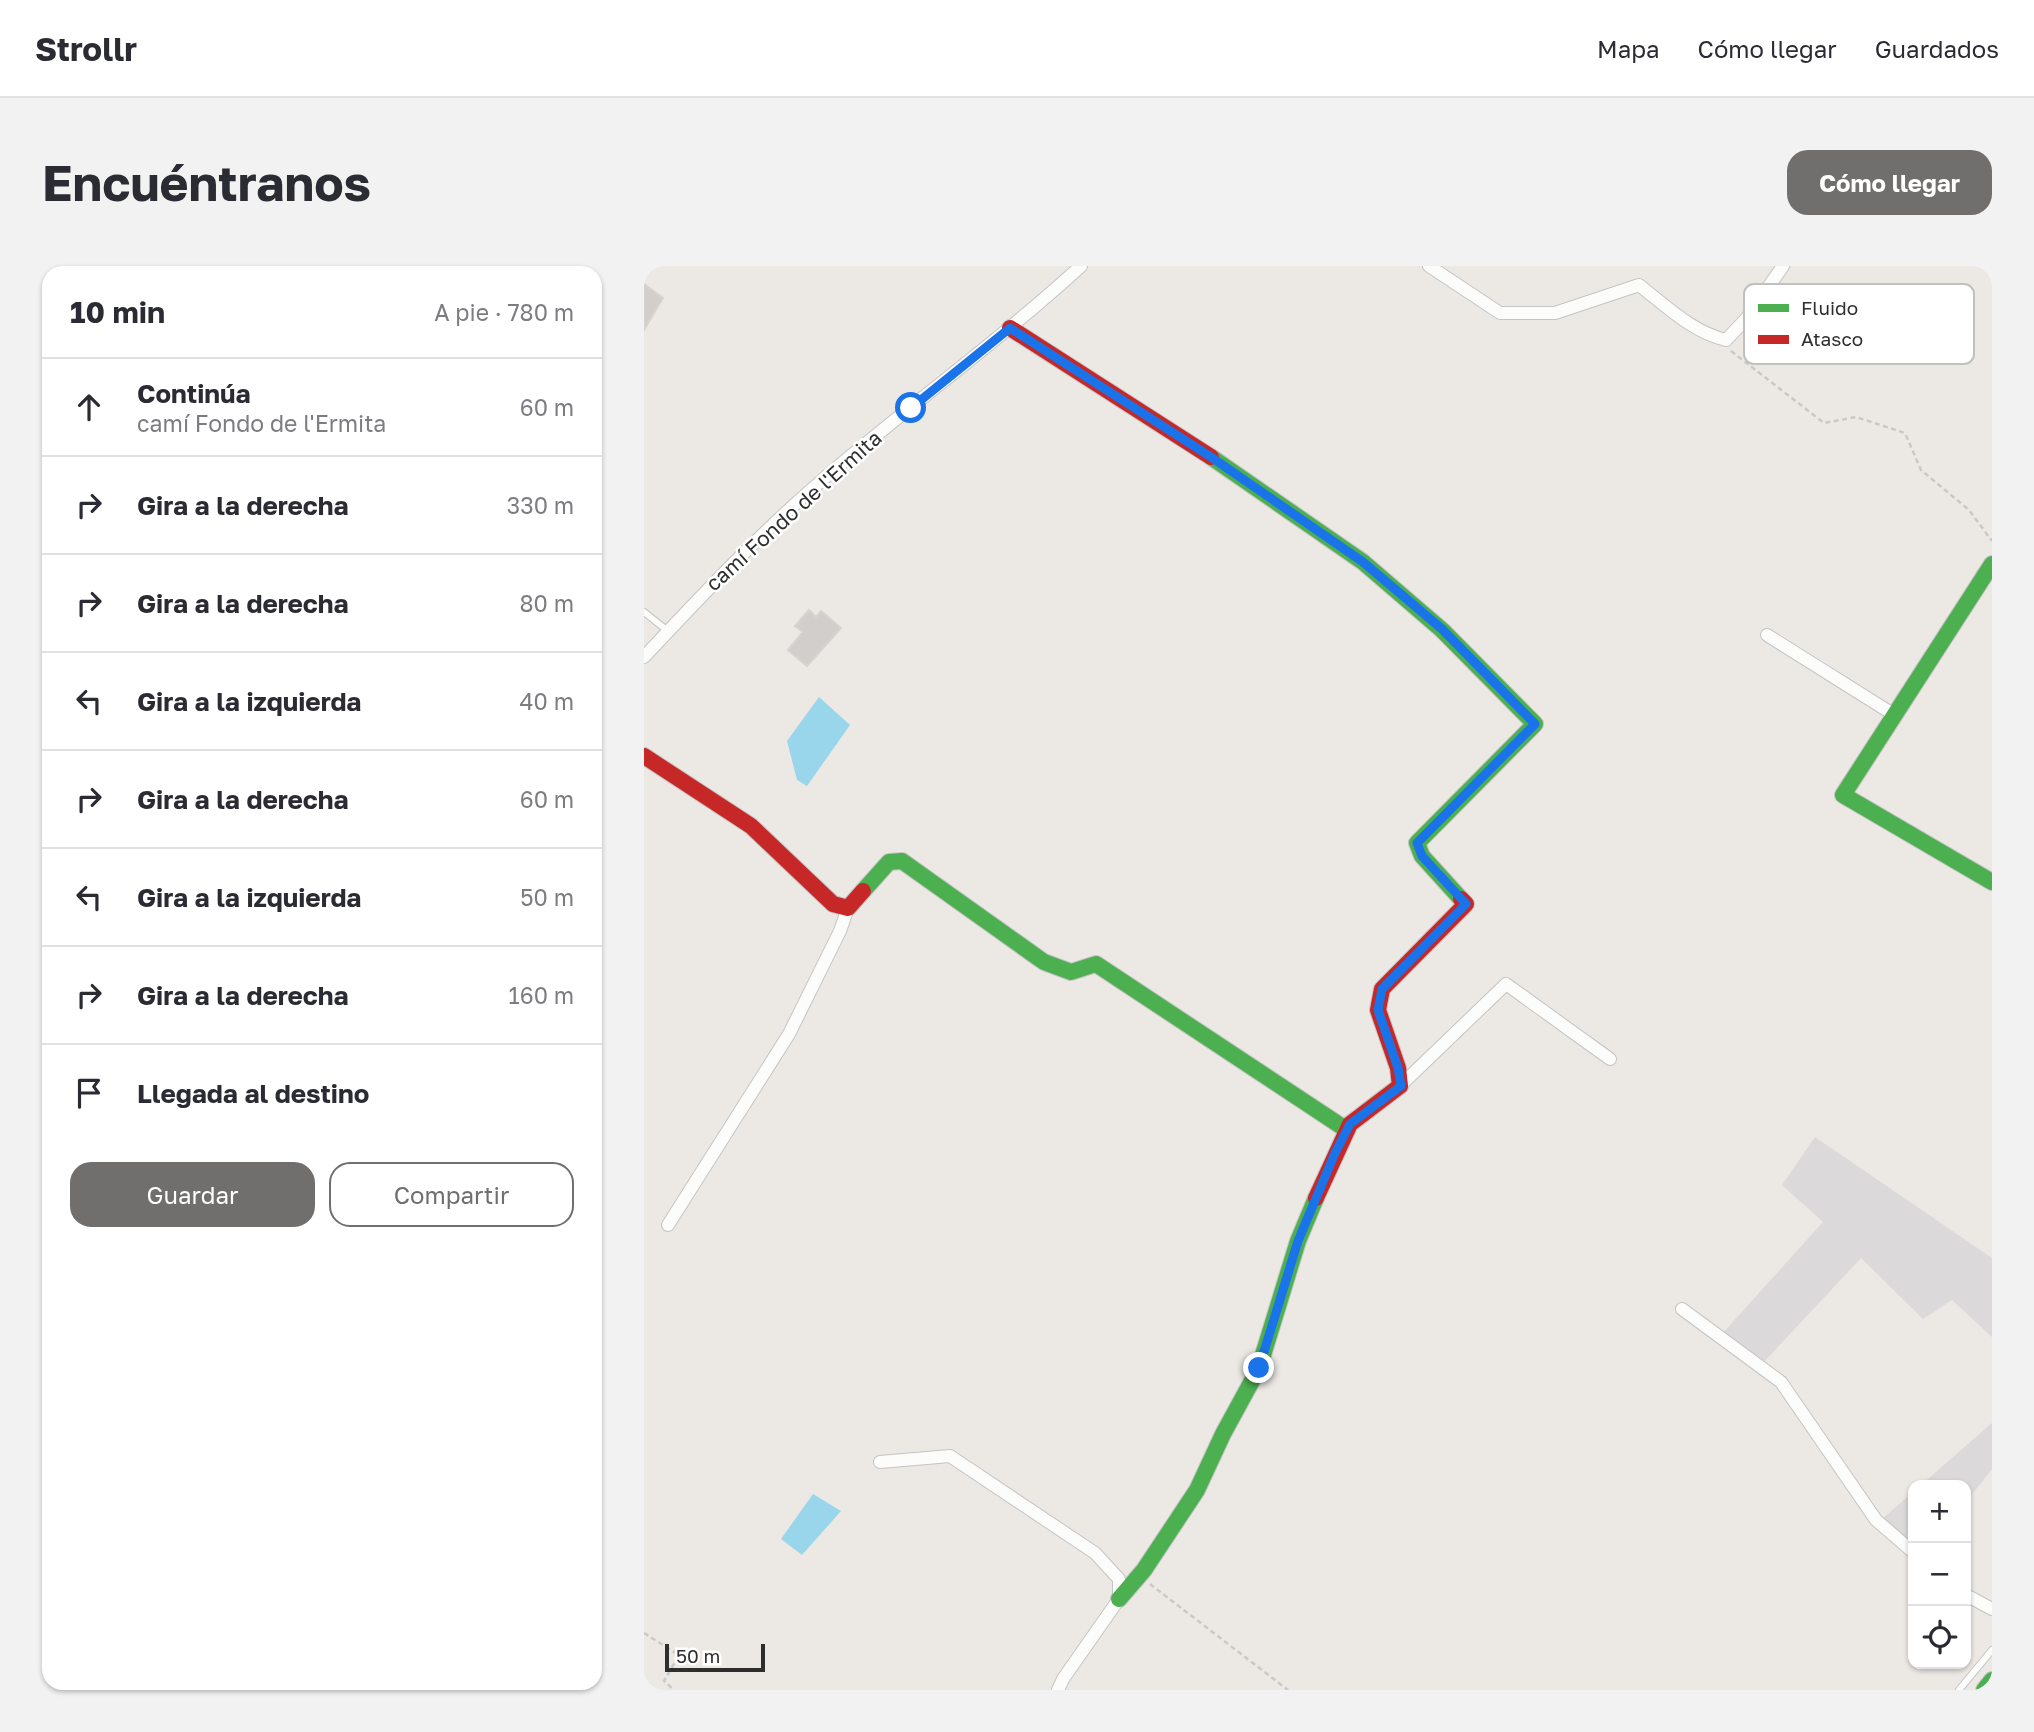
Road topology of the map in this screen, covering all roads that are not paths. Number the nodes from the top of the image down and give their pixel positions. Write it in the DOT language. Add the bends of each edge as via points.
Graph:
graph roads {
  1 [pos="1081,266"];
  2 [pos="1429,266"];
  3 [pos="1783,266"];
  4 [pos="1770,284"];
  5 [pos="1744,321"];
  6 [pos="1010,328"];
  7 [pos="1992,564"];
  8 [pos="644,612"];
  9 [pos="668,631"];
  10 [pos="1767,635"];
  11 [pos="644,657"];
  12 [pos="1896,716"];
  13 [pos="644,756"];
  14 [pos="1992,882"];
  15 [pos="848,908"];
  16 [pos="1610,1059"];
  17 [pos="1401,1086"];
  18 [pos="1347,1130"];
  19 [pos="668,1225"];
  20 [pos="1682,1308"];
  21 [pos="880,1462"];
  22 [pos="1908,1548"];
  23 [pos="1971,1598"];
  24 [pos="1119,1599"];
  25 [pos="1992,1609"];
  26 [pos="1992,1650"];
  27 [pos="1992,1680"];
  28 [pos="1058,1690"];
  29 [pos="1959,1690"];
  30 [pos="1984,1690"];
  1 -- 6 [label="street, camí Fondo de l'Ermita"];
  2 -- 5 [label="street" via="1500,313 1555,313 1639,285 1714,337 1726,340"];
  3 -- 4 [label="street"];
  6 -- 9 [label="street, camí Fondo de l'Ermita" via="833,471 744,551"];
  6 -- 17 [label="street" via="1211,457 1363,562 1442,629 1535,724 1417,843 1422,856 1466,904 1382,989 1378,1010"];
  7 -- 12 [label="street"];
  8 -- 9 [label="lane"];
  9 -- 11 [label="street, camí Fondo de l'Ermita"];
  10 -- 12 [label="street"];
  12 -- 14 [label="street" via="1843,795"];
  13 -- 15 [label="street" via="751,826 833,904"];
  15 -- 18 [label="street" via="889,862 902,861 1044,962 1072,972 1096,964"];
  15 -- 19 [label="street" via="789,1034"];
  16 -- 17 [label="street" via="1506,984"];
  17 -- 18 [label="street"];
  18 -- 24 [label="street" via="1298,1241 1259,1368 1197,1490"];
  20 -- 22 [label="street" via="1781,1382 1876,1520"];
  21 -- 24 [label="street" via="950,1456 1095,1553 1119,1579"];
  23 -- 25 [label="street"];
  24 -- 28 [label="street"];
  26 -- 29 [label="lane"];
  27 -- 30 [label="street"];
}
